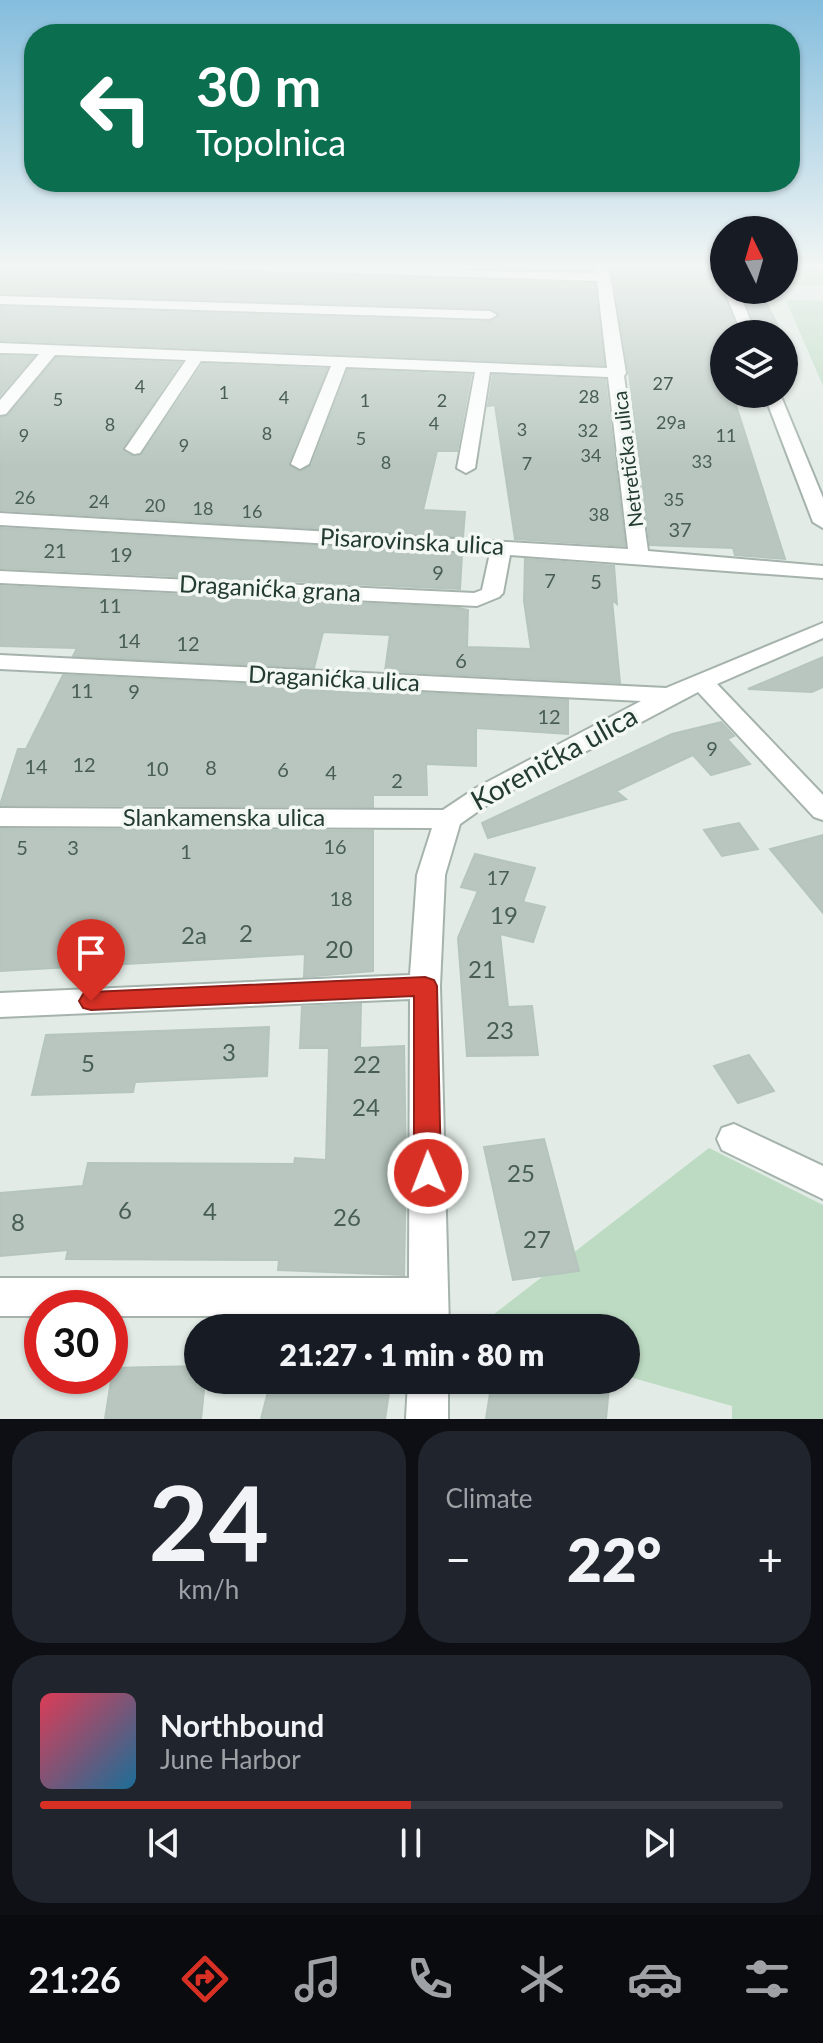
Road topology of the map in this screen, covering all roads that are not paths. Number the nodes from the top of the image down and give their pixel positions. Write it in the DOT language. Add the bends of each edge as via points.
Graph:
graph roads {
  1 [pos="612,334"];
  2 [pos="0,348"];
  3 [pos="51,350"];
  4 [pos="196,357"];
  5 [pos="340,362"];
  6 [pos="483,368"];
  7 [pos="618,373"];
  8 [pos="778,408"];
  9 [pos="0,410"];
  10 [pos="134,449"];
  11 [pos="300,464"];
  12 [pos="466,468"];
  13 [pos="0,519"];
  14 [pos="823,522"];
  15 [pos="501,547"];
  16 [pos="639,556"];
  17 [pos="823,572"];
  18 [pos="0,577"];
  19 [pos="823,630"];
  20 [pos="0,662"];
  21 [pos="700,680"];
  22 [pos="668,696"];
  23 [pos="823,811"];
  24 [pos="0,817"];
  25 [pos="448,819"];
  26 [pos="425,986"];
  27 [pos="0,1005"];
  28 [pos="734,1139"];
  29 [pos="823,1183"];
  30 [pos="0,1297"];
  31 [pos="429,1312"];
  32 [pos="428,1394"];
  33 [pos="427,1419"];
  1 -- 7 [label="street, Netretička ulica"];
  2 -- 3 [label="street"];
  3 -- 4 [label="street"];
  3 -- 9 [label="street"];
  4 -- 5 [label="street"];
  4 -- 10 [label="street"];
  5 -- 6 [label="street"];
  5 -- 11 [label="street"];
  6 -- 7 [label="street"];
  6 -- 12 [label="street"];
  7 -- 16 [label="street, Netretička ulica"];
  8 -- 14 [label="street"];
  13 -- 15 [label="street, Pisarovinska ulica"];
  15 -- 16 [label="street, Pisarovinska ulica"];
  15 -- 18 [label="street, Draganićka grana" via="492,593 477,600"];
  16 -- 17 [label="street, Pisarovinska ulica"];
  19 -- 21 [label="street, Korenička ulica"];
  20 -- 22 [label="street, Draganićka ulica"];
  21 -- 22 [label="street, Korenička ulica"];
  21 -- 23 [label="street"];
  22 -- 25 [label="street, Korenička ulica"];
  24 -- 25 [label="street, Slankamenska ulica"];
  25 -- 26 [label="street, Korenička ulica" via="431,875"];
  26 -- 27 [label="street"];
  26 -- 31 [label="street, Korenička ulica"];
  28 -- 29 [label="street"];
  30 -- 31 [label="street"];
  32 -- 33 [label="street"];
}
